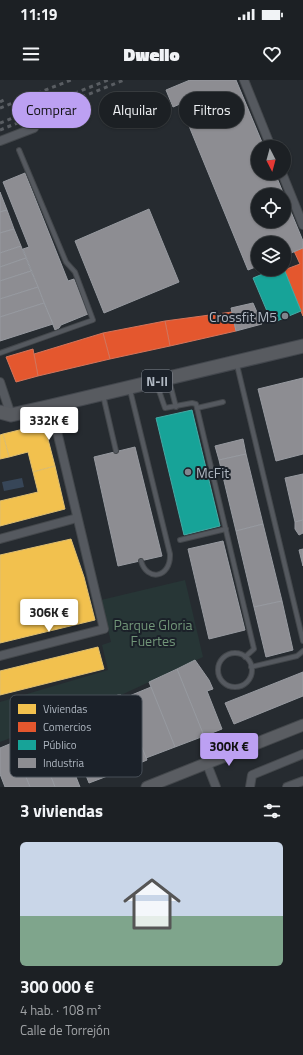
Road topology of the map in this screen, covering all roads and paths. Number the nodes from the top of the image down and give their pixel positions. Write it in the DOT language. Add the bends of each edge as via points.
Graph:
graph roads {
  1 [pos="244,80"];
  2 [pos="34,128"];
  3 [pos="268,140"];
  4 [pos="0,141"];
  5 [pos="19,150"];
  6 [pos="285,180"];
  7 [pos="303,225"];
  8 [pos="303,346"];
  9 [pos="0,353"];
  10 [pos="236,362"];
  11 [pos="163,380"];
  12 [pos="0,382"];
  13 [pos="129,388"];
  14 [pos="103,394"];
  15 [pos="223,402"];
  16 [pos="51,406"];
  17 [pos="176,407"];
  18 [pos="197,408"];
  19 [pos="5,414"];
  20 [pos="0,423"];
  21 [pos="116,451"];
  22 [pos="77,518"];
  23 [pos="226,529"];
  24 [pos="0,539"];
  25 [pos="180,540"];
  26 [pos="140,561"];
  27 [pos="303,641"];
  28 [pos="303,651"];
  29 [pos="0,656"];
  30 [pos="246,657"];
  31 [pos="252,666"];
  32 [pos="303,726"];
  33 [pos="303,754"];
  34 [pos="207,764"];
  35 [pos="303,781"];
  36 [pos="147,787"];
  37 [pos="216,787"];
  38 [pos="250,787"];
  39 [pos="287,787"];
  1 -- 3 [label="street"];
  2 -- 4 [label="street"];
  5 -- 9 [label="lane" via="66,262 75,272 93,320"];
  6 -- 7 [label="street"];
  8 -- 10 [label="main road, N-II"];
  10 -- 11 [label="main road, N-II"];
  10 -- 27 [label="lane"];
  11 -- 13 [label="main road, N-II"];
  11 -- 17 [label="lane"];
  11 -- 17 [label="lane" via="164,408"];
  12 -- 19 [label="street"];
  13 -- 14 [label="main road, N-II"];
  13 -- 26 [label="lane" via="171,563 168,570 154,574 143,568"];
  14 -- 16 [label="main road, N-II"];
  14 -- 21 [label="lane"];
  15 -- 18 [label="lane"];
  16 -- 19 [label="main road, N-II"];
  16 -- 22 [label="street"];
  17 -- 18 [label="lane" via="192,403 196,404"];
  18 -- 23 [label="lane"];
  19 -- 20 [label="main road, N-II"];
  22 -- 24 [label="street"];
  22 -- 29 [label="street" via="104,630"];
  23 -- 25 [label="lane"];
  23 -- 30 [label="lane" via="254,649"];
  28 -- 31 [label="lane" via="297,656"];
  30 -- 31 [label="lane"];
  30 -- 31 [label="lane" via="241,654 230,654 221,661 218,672 222,682 232,687 243,685 250,677"];
  32 -- 34 [label="street"];
  33 -- 38 [label="street" via="252,775"];
  34 -- 36 [label="street"];
  34 -- 37 [label="street"];
  35 -- 39 [label="street"];
}
